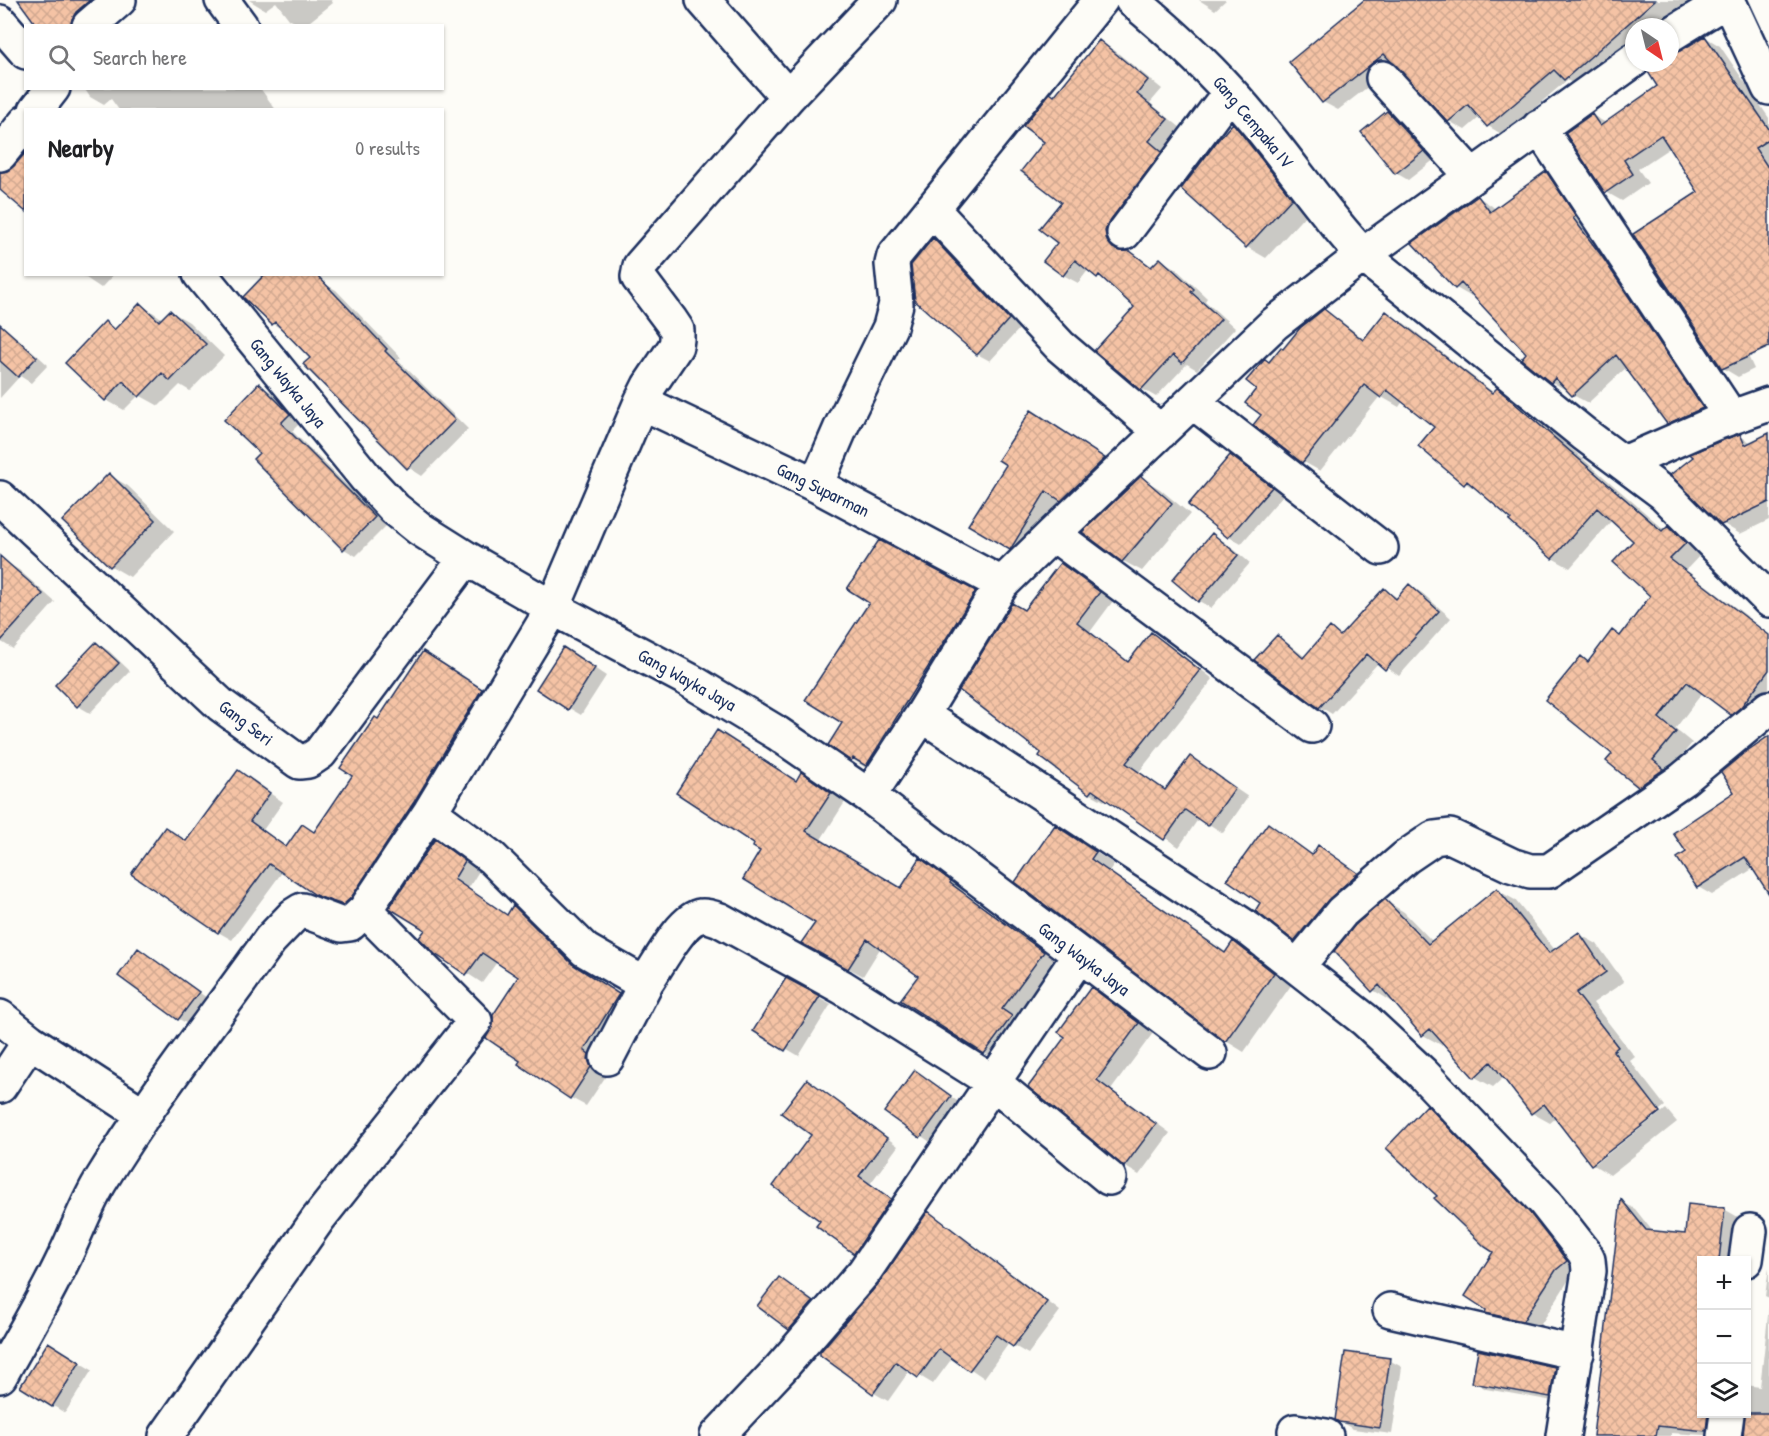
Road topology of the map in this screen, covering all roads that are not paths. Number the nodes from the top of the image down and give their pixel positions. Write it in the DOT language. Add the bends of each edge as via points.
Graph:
graph roads {
  1 [pos="119,0"];
  2 [pos="222,0"];
  3 [pos="703,0"];
  4 [pos="880,0"];
  5 [pos="1101,0"];
  6 [pos="1132,0"];
  7 [pos="1728,0"];
  8 [pos="0,22"];
  9 [pos="91,24"];
  10 [pos="240,24"];
  11 [pos="1679,30"];
  12 [pos="24,50"];
  13 [pos="1625,66"];
  14 [pos="1383,78"];
  15 [pos="1769,88"];
  16 [pos="52,90"];
  17 [pos="56,90"];
  18 [pos="1230,92"];
  19 [pos="788,97"];
  20 [pos="38,108"];
  21 [pos="69,108"];
  22 [pos="24,124"];
  23 [pos="1539,127"];
  24 [pos="0,154"];
  25 [pos="1472,176"];
  26 [pos="932,209"];
  27 [pos="1124,233"];
  28 [pos="1363,255"];
  29 [pos="202,276"];
  30 [pos="641,402"];
  31 [pos="1193,402"];
  32 [pos="1769,404"];
  33 [pos="1731,417"];
  34 [pos="1161,432"];
  35 [pos="1624,463"];
  36 [pos="816,485"];
  37 [pos="0,498"];
  38 [pos="1053,534"];
  39 [pos="1381,548"];
  40 [pos="466,558"];
  41 [pos="1002,584"];
  42 [pos="1769,600"];
  43 [pos="553,608"];
  44 [pos="1769,708"];
  45 [pos="922,715"];
  46 [pos="1312,726"];
  47 [pos="869,796"];
  48 [pos="430,812"];
  49 [pos="364,910"];
  50 [pos="1079,956"];
  51 [pos="1298,966"];
  52 [pos="647,981"];
  53 [pos="0,1017"];
  54 [pos="30,1041"];
  55 [pos="1210,1053"];
  56 [pos="607,1058"];
  57 [pos="993,1082"];
  58 [pos="0,1086"];
  59 [pos="144,1115"];
  60 [pos="1109,1178"];
  61 [pos="1390,1310"];
  62 [pos="1577,1353"];
  63 [pos="0,1376"];
  64 [pos="1726,1418"];
  65 [pos="166,1436"];
  66 [pos="717,1436"];
  67 [pos="1563,1436"];
  68 [pos="1724,1436"];
  1 -- 9 [label="street"];
  2 -- 10 [label="street"];
  3 -- 19 [label="street"];
  4 -- 19 [label="street"];
  5 -- 26 [label="street"];
  6 -- 18 [label="street, Gang Cempaka IV" via="1178,38"];
  7 -- 11 [label="street"];
  7 -- 15 [label="street"];
  8 -- 12 [label="street"];
  13 -- 23 [label="street"];
  14 -- 25 [label="street"];
  16 -- 20 [label="street"];
  17 -- 21 [label="street"];
  18 -- 27 [label="street"];
  18 -- 28 [label="street, Gang Cempaka IV"];
  19 -- 30 [label="street" via="638,270 638,277 677,330 676,346"];
  22 -- 24 [label="street"];
  23 -- 25 [label="street"];
  23 -- 33 [label="street"];
  25 -- 28 [label="street"];
  26 -- 34 [label="street" via="1060,346"];
  26 -- 36 [label="street" via="894,256 896,304 890,327"];
  28 -- 31 [label="street" via="1274,324"];
  28 -- 35 [label="street, Gang Cempaka IV"];
  29 -- 40 [label="street, Gang Wayka Jaya" via="395,509"];
  30 -- 36 [label="street, Gang Suparman"];
  30 -- 43 [label="street"];
  31 -- 34 [label="street"];
  31 -- 39 [label="street"];
  32 -- 33 [label="street"];
  33 -- 35 [label="street"];
  34 -- 38 [label="street"];
  35 -- 42 [label="street, Gang Cempaka IV" via="1663,493"];
  36 -- 41 [label="street, Gang Suparman"];
  37 -- 40 [label="street, Gang Seri" via="221,705 299,762 320,753"];
  38 -- 41 [label="street"];
  38 -- 46 [label="street"];
  40 -- 43 [label="street, Gang Wayka Jaya"];
  41 -- 45 [label="street"];
  43 -- 47 [label="street, Gang Wayka Jaya" via="689,680 777,733"];
  43 -- 48 [label="street"];
  44 -- 51 [label="street" via="1683,779 1550,871 1530,871 1511,865 1450,836 1434,838 1342,912"];
  45 -- 47 [label="street"];
  45 -- 51 [label="street" via="1251,930"];
  47 -- 50 [label="street, Gang Wayka Jaya"];
  48 -- 49 [label="street"];
  48 -- 52 [label="street" via="492,858 585,950 632,978"];
  49 -- 59 [label="street" via="346,925 305,911 294,915 270,940"];
  49 -- 65 [label="street" via="475,1021 318,1219"];
  50 -- 55 [label="street, Gang Wayka Jaya"];
  50 -- 57 [label="street"];
  51 -- 62 [label="street" via="1423,1074 1544,1201 1577,1242 1588,1260 1589,1271"];
  52 -- 56 [label="street"];
  52 -- 57 [label="street" via="683,925 693,918 707,916 730,924 842,987"];
  53 -- 54 [label="street"];
  54 -- 58 [label="street"];
  54 -- 59 [label="street"];
  57 -- 60 [label="street"];
  57 -- 66 [label="street" via="864,1272"];
  59 -- 63 [label="street" via="84,1211 45,1296"];
  61 -- 62 [label="street"];
  62 -- 67 [label="street"];
  64 -- 68 [label="street"];
}
